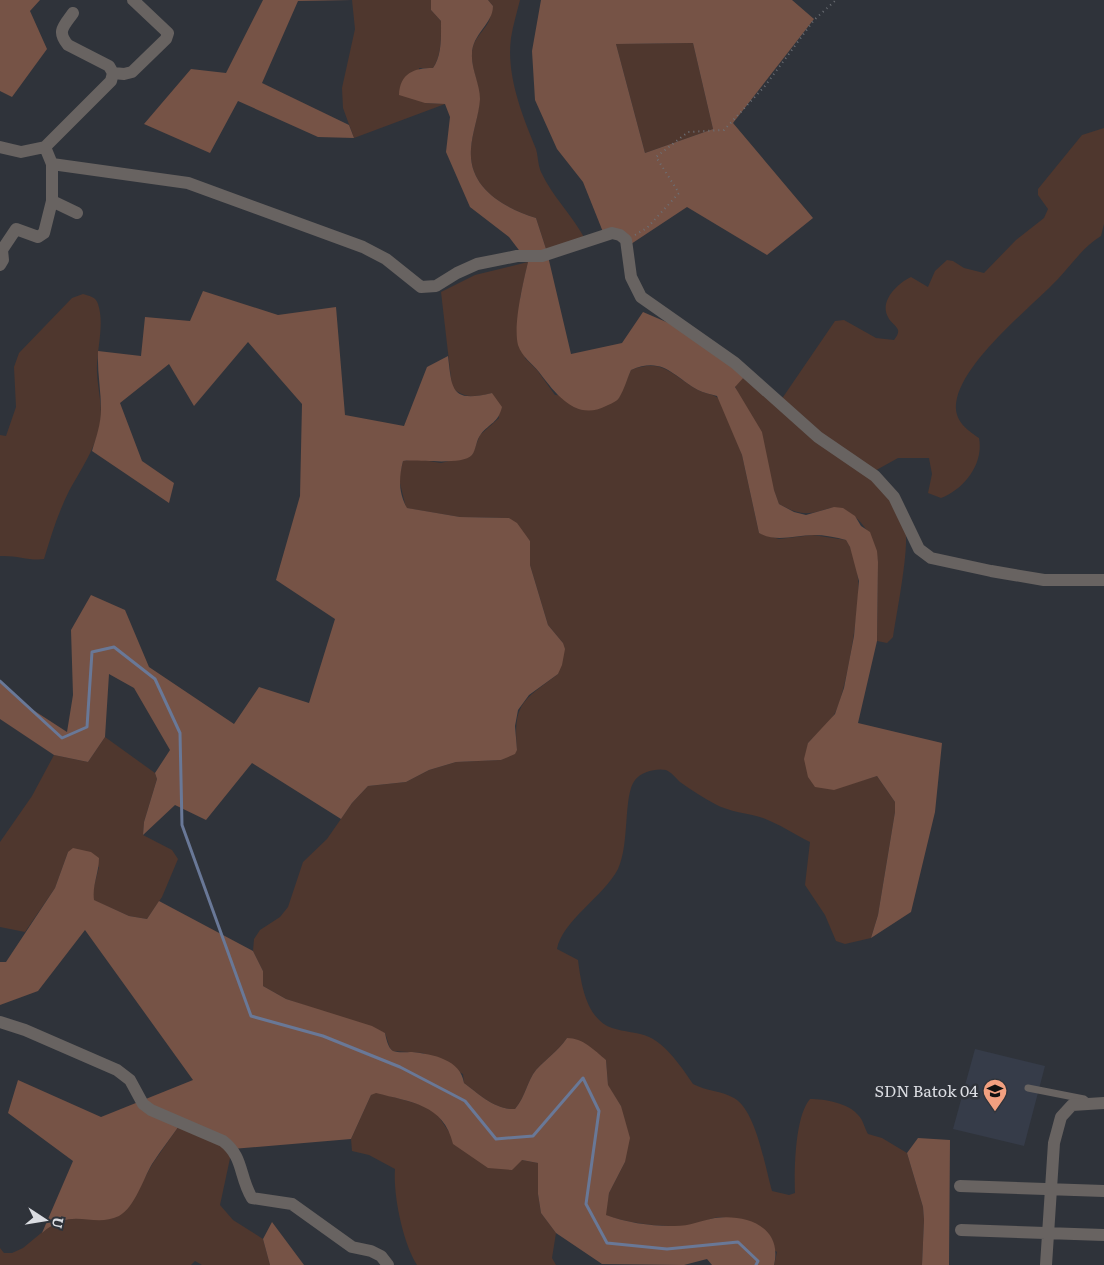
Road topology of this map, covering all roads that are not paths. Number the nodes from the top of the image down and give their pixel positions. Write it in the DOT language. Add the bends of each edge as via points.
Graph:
graph roads {
  1 [pos="133,0"];
  2 [pos="73,13"];
  3 [pos="113,73"];
  4 [pos="0,147"];
  5 [pos="45,147"];
  6 [pos="52,164"];
  7 [pos="52,200"];
  8 [pos="77,213"];
  9 [pos="0,265"];
  10 [pos="1104,580"];
  11 [pos="0,1022"];
  12 [pos="1028,1088"];
  13 [pos="1104,1103"];
  14 [pos="1089,1104"];
  15 [pos="960,1186"];
  16 [pos="1051,1189"];
  17 [pos="1104,1191"];
  18 [pos="961,1230"];
  19 [pos="1048,1233"];
  20 [pos="1104,1235"];
  21 [pos="388,1265"];
  22 [pos="1046,1265"];
  1 -- 3 [label="street" via="168,33 166,39 132,72"];
  2 -- 3 [label="street" via="62,30 64,41 109,66"];
  3 -- 5 [label="street" via="111,81"];
  4 -- 5 [label="street" via="21,152"];
  5 -- 6 [label="street"];
  6 -- 7 [label="street"];
  6 -- 10 [label="street" via="200,186 363,247 386,258 421,287 436,286 477,264 517,256 542,256 612,234 620,235 626,240 631,277 641,297 735,363 818,437 875,476 894,497 919,549 931,558 1044,580"];
  7 -- 8 [label="street"];
  7 -- 9 [label="street" via="44,233 38,237 16,229 2,250"];
  11 -- 21 [label="street" via="117,1070 130,1080 143,1104 151,1110 223,1141 231,1148 238,1156 246,1188 252,1198 292,1204 352,1247 376,1253"];
  12 -- 14 [label="lane" via="1084,1099"];
  13 -- 14 [label="street"];
  14 -- 16 [label="street" via="1072,1105 1061,1118 1054,1143"];
  15 -- 16 [label="street"];
  16 -- 17 [label="street"];
  16 -- 19 [label="street"];
  18 -- 19 [label="street"];
  19 -- 20 [label="street"];
  19 -- 22 [label="street"];
}
